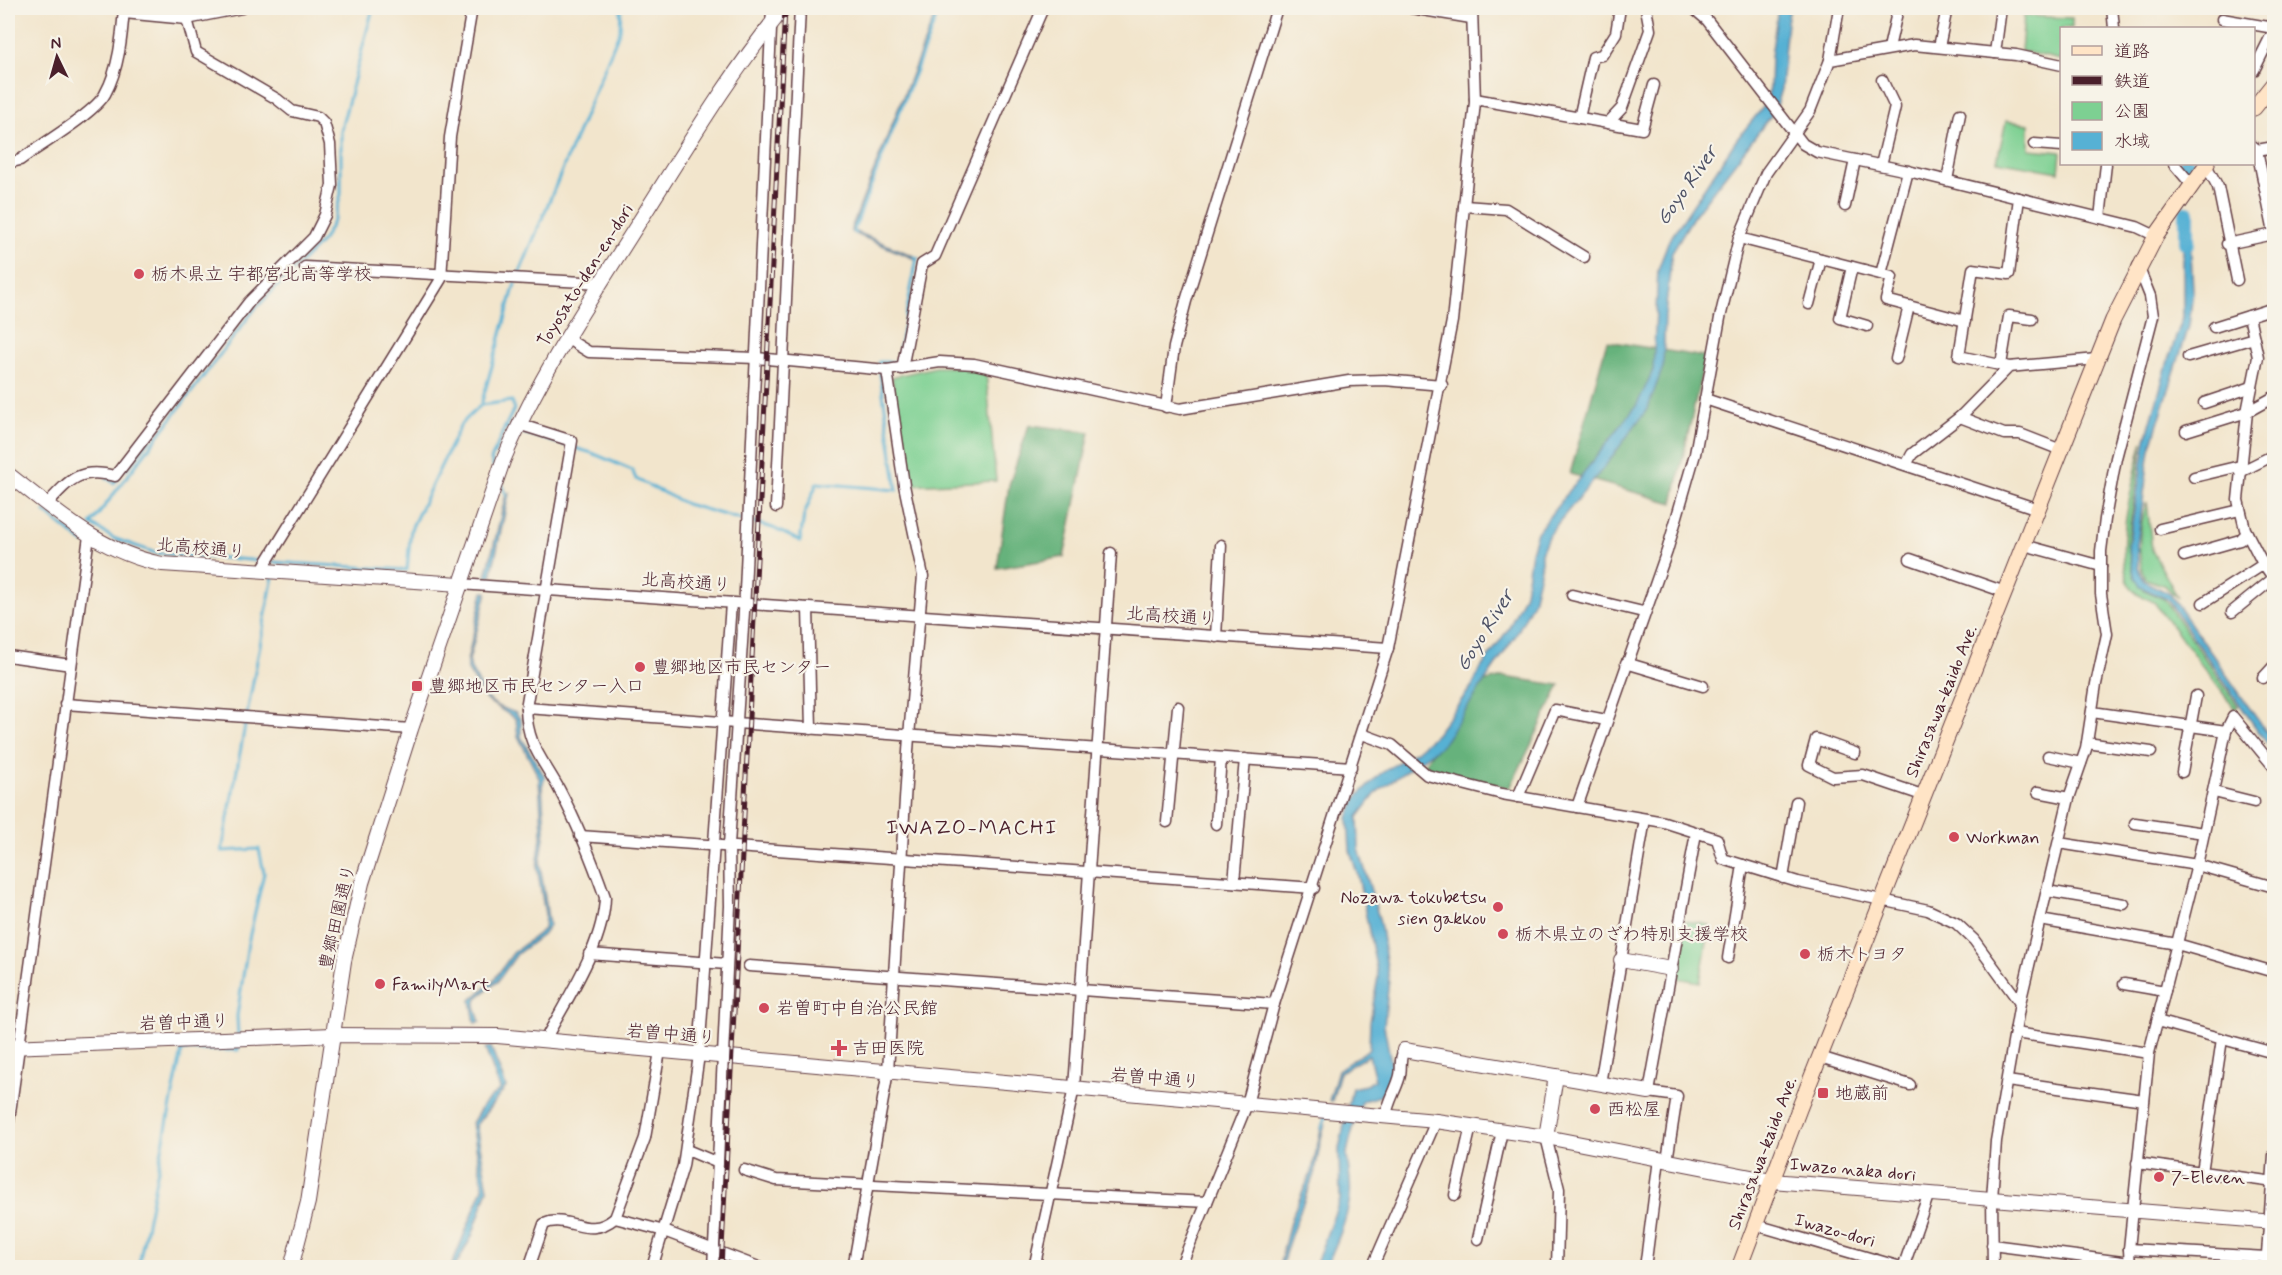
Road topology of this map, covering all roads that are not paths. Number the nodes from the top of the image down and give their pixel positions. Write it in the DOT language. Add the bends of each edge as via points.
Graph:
graph roads {
  1 [pos="242,8"];
  2 [pos="472,8"];
  3 [pos="772,8"];
  4 [pos="784,8"];
  5 [pos="800,8"];
  6 [pos="1043,8"];
  7 [pos="1277,8"];
  8 [pos="1411,8"];
  9 [pos="1620,8"];
  10 [pos="1646,8"];
  11 [pos="1693,8"];
  12 [pos="1839,8"];
  13 [pos="1898,8"];
  14 [pos="1947,8"];
  15 [pos="2001,8"];
  16 [pos="2112,8"];
  17 [pos="124,10"];
  18 [pos="1472,13"];
  19 [pos="187,18"];
  20 [pos="2222,19"];
  21 [pos="771,22"];
  22 [pos="2114,27"];
  23 [pos="2274,29"];
  24 [pos="1939,46"];
  25 [pos="1889,48"];
  26 [pos="1995,53"];
  27 [pos="1830,60"];
  28 [pos="2060,65"];
  29 [pos="2255,66"];
  30 [pos="1882,80"];
  31 [pos="2274,83"];
  32 [pos="1654,85"];
  33 [pos="1475,99"];
  34 [pos="2255,106"];
  35 [pos="1960,114"];
  36 [pos="1579,118"];
  37 [pos="1608,123"];
  38 [pos="1794,130"];
  39 [pos="2034,144"];
  40 [pos="2060,146"];
  41 [pos="2274,147"];
  42 [pos="2255,148"];
  43 [pos="1855,160"];
  44 [pos="8,163"];
  45 [pos="1881,165"];
  46 [pos="2106,165"];
  47 [pos="2175,165"];
  48 [pos="2206,165"];
  49 [pos="2207,165"];
  50 [pos="1908,171"];
  51 [pos="1947,180"];
  52 [pos="2191,184"];
  53 [pos="2019,198"];
  54 [pos="1464,206"];
  55 [pos="1845,206"];
  56 [pos="2100,218"];
  57 [pos="2274,234"];
  58 [pos="2156,236"];
  59 [pos="1739,238"];
  60 [pos="2227,244"];
  61 [pos="1584,257"];
  62 [pos="1821,259"];
  63 [pos="2138,266"];
  64 [pos="304,267"];
  65 [pos="1852,267"];
  66 [pos="442,274"];
  67 [pos="1881,274"];
  68 [pos="2236,280"];
  69 [pos="601,283"];
  70 [pos="1809,304"];
  71 [pos="1909,306"];
  72 [pos="2274,308"];
  73 [pos="2249,316"];
  74 [pos="2032,319"];
  75 [pos="1965,321"];
  76 [pos="1867,326"];
  77 [pos="2214,327"];
  78 [pos="566,338"];
  79 [pos="2254,338"];
  80 [pos="2188,357"];
  81 [pos="756,358"];
  82 [pos="2097,358"];
  83 [pos="1896,359"];
  84 [pos="784,361"];
  85 [pos="2005,366"];
  86 [pos="902,369"];
  87 [pos="887,370"];
  88 [pos="1442,384"];
  89 [pos="2252,387"];
  90 [pos="2274,397"];
  91 [pos="1705,399"];
  92 [pos="2204,403"];
  93 [pos="1166,407"];
  94 [pos="2247,412"];
  95 [pos="1960,417"];
  96 [pos="518,424"];
  97 [pos="2186,431"];
  98 [pos="2061,450"];
  99 [pos="2274,455"];
  100 [pos="1906,465"];
  101 [pos="2240,469"];
  102 [pos="8,474"];
  103 [pos="2194,477"];
  104 [pos="47,504"];
  105 [pos="776,507"];
  106 [pos="2038,509"];
  107 [pos="2241,510"];
  108 [pos="2160,529"];
  109 [pos="2247,533"];
  110 [pos="89,536"];
  111 [pos="1221,545"];
  112 [pos="2024,545"];
  113 [pos="1111,553"];
  114 [pos="2184,556"];
  115 [pos="1910,559"];
  116 [pos="2264,564"];
  117 [pos="2101,566"];
  118 [pos="261,571"];
  119 [pos="2274,578"];
  120 [pos="460,584"];
  121 [pos="546,590"];
  122 [pos="2005,592"];
  123 [pos="1572,595"];
  124 [pos="731,603"];
  125 [pos="2203,603"];
  126 [pos="745,604"];
  127 [pos="808,608"];
  128 [pos="1643,612"];
  129 [pos="2232,612"];
  130 [pos="919,616"];
  131 [pos="1106,630"];
  132 [pos="1216,637"];
  133 [pos="1388,648"];
  134 [pos="8,656"];
  135 [pos="1626,663"];
  136 [pos="71,665"];
  137 [pos="2274,666"];
  138 [pos="2264,678"];
  139 [pos="1703,686"];
  140 [pos="2196,696"];
  141 [pos="65,704"];
  142 [pos="1178,707"];
  143 [pos="526,708"];
  144 [pos="2092,712"];
  145 [pos="1606,720"];
  146 [pos="722,722"];
  147 [pos="737,723"];
  148 [pos="2191,726"];
  149 [pos="411,729"];
  150 [pos="811,729"];
  151 [pos="2226,731"];
  152 [pos="1362,734"];
  153 [pos="909,736"];
  154 [pos="2087,743"];
  155 [pos="1097,750"];
  156 [pos="2151,752"];
  157 [pos="1855,753"];
  158 [pos="1174,755"];
  159 [pos="2048,756"];
  160 [pos="1221,758"];
  161 [pos="1245,759"];
  162 [pos="2081,762"];
  163 [pos="1351,767"];
  164 [pos="2274,767"];
  165 [pos="2182,772"];
  166 [pos="2038,792"];
  167 [pos="2214,792"];
  168 [pos="1925,796"];
  169 [pos="1518,797"];
  170 [pos="2069,798"];
  171 [pos="1796,802"];
  172 [pos="2254,802"];
  173 [pos="1577,807"];
  174 [pos="1645,819"];
  175 [pos="1167,822"];
  176 [pos="2135,823"];
  177 [pos="1216,824"];
  178 [pos="1695,833"];
  179 [pos="2204,833"];
  180 [pos="580,836"];
  181 [pos="2059,843"];
  182 [pos="713,844"];
  183 [pos="729,845"];
  184 [pos="902,857"];
  185 [pos="1743,865"];
  186 [pos="2197,865"];
  187 [pos="1088,870"];
  188 [pos="1783,878"];
  189 [pos="1234,882"];
  190 [pos="2274,887"];
  191 [pos="1314,888"];
  192 [pos="2047,891"];
  193 [pos="1884,899"];
  194 [pos="2124,904"];
  195 [pos="2040,920"];
  196 [pos="2177,944"];
  197 [pos="589,954"];
  198 [pos="1728,958"];
  199 [pos="1621,960"];
  200 [pos="705,963"];
  201 [pos="727,964"];
  202 [pos="749,966"];
  203 [pos="1671,969"];
  204 [pos="2274,972"];
  205 [pos="894,977"];
  206 [pos="2124,984"];
  207 [pos="1080,991"];
  208 [pos="2165,991"];
  209 [pos="2020,1003"];
  210 [pos="1274,1004"];
  211 [pos="2157,1021"];
  212 [pos="2015,1033"];
  213 [pos="333,1035"];
  214 [pos="2222,1039"];
  215 [pos="545,1040"];
  216 [pos="13,1047"];
  217 [pos="1404,1050"];
  218 [pos="660,1051"];
  219 [pos="2149,1053"];
  220 [pos="2274,1053"];
  221 [pos="699,1055"];
  222 [pos="723,1057"];
  223 [pos="1820,1057"];
  224 [pos="888,1071"];
  225 [pos="1556,1076"];
  226 [pos="2007,1081"];
  227 [pos="1600,1084"];
  228 [pos="1910,1085"];
  229 [pos="1074,1088"];
  230 [pos="1649,1092"];
  231 [pos="2144,1100"];
  232 [pos="1246,1104"];
  233 [pos="1361,1114"];
  234 [pos="1386,1116"];
  235 [pos="1436,1121"];
  236 [pos="1472,1126"];
  237 [pos="8,1127"];
  238 [pos="1502,1131"];
  239 [pos="1546,1137"];
  240 [pos="687,1150"];
  241 [pos="2274,1155"];
  242 [pos="1663,1160"];
  243 [pos="2137,1162"];
  244 [pos="718,1163"];
  245 [pos="744,1170"];
  246 [pos="2202,1172"];
  247 [pos="1772,1181"];
  248 [pos="2273,1182"];
  249 [pos="868,1186"];
  250 [pos="1050,1193"];
  251 [pos="1929,1193"];
  252 [pos="1455,1195"];
  253 [pos="1992,1198"];
  254 [pos="1207,1202"];
  255 [pos="2132,1210"];
  256 [pos="615,1218"];
  257 [pos="2271,1221"];
  258 [pos="1756,1225"];
  259 [pos="664,1231"];
  260 [pos="1478,1239"];
  261 [pos="1992,1245"];
  262 [pos="714,1250"];
  263 [pos="2129,1250"];
  264 [pos="2266,1262"];
  265 [pos="2130,1265"];
  266 [pos="1904,1267"];
  267 [pos="291,1268"];
  268 [pos="529,1268"];
  269 [pos="652,1268"];
  270 [pos="713,1268"];
  271 [pos="761,1268"];
  272 [pos="854,1268"];
  273 [pos="1034,1268"];
  274 [pos="1180,1268"];
  275 [pos="1372,1268"];
  276 [pos="1557,1268"];
  277 [pos="1645,1268"];
  278 [pos="1739,1268"];
  279 [pos="1993,1268"];
  1 -- 19 [label="street"];
  2 -- 66 [label="street" via="450,137"];
  3 -- 21 [label="street"];
  4 -- 21 [label="street, Toyosato-den-en-dori"];
  5 -- 84 [label="street"];
  6 -- 86 [label="street" via="935,256 922,264"];
  7 -- 93 [label="street" via="1186,301 1174,347"];
  8 -- 18 [label="street"];
  9 -- 36 [label="street" via="1616,33 1602,55 1593,57"];
  10 -- 37 [label="street" via="1650,30 1622,108"];
  11 -- 38 [label="street" via="1707,20"];
  12 -- 27 [label="street"];
  13 -- 25 [label="street"];
  14 -- 24 [label="street"];
  15 -- 26 [label="street"];
  16 -- 22 [label="street"];
  17 -- 19 [label="street"];
  17 -- 44 [label="street" via="115,68 105,96 20,160"];
  18 -- 33 [label="street"];
  19 -- 104 [label="street" via="196,52 292,111 318,117 324,123 330,144 332,185 325,215 314,237 249,302 115,476 95,471 80,474"];
  20 -- 23 [label="street"];
  21 -- 69 [label="street, Toyosato-den-en-dori" via="730,78"];
  21 -- 81 [label="street"];
  23 -- 29 [label="street"];
  24 -- 25 [label="street"];
  24 -- 26 [label="street"];
  25 -- 27 [label="street"];
  26 -- 28 [label="street"];
  27 -- 38 [label="street" via="1810,111"];
  30 -- 45 [label="street" via="1895,107"];
  31 -- 34 [label="main road"];
  32 -- 37 [label="street" via="1642,129"];
  33 -- 36 [label="street"];
  33 -- 54 [label="street"];
  35 -- 51 [label="street"];
  36 -- 37 [label="street"];
  38 -- 43 [label="street" via="1803,144 1817,152"];
  38 -- 59 [label="street" via="1766,173"];
  39 -- 40 [label="street"];
  41 -- 42 [label="street"];
  42 -- 57 [label="street"];
  43 -- 45 [label="street"];
  43 -- 55 [label="street"];
  45 -- 50 [label="street"];
  46 -- 56 [label="street"];
  47 -- 52 [label="street"];
  48 -- 52 [label="main road, Shirasawa-kaido Ave."];
  49 -- 60 [label="street" via="2218,187"];
  50 -- 51 [label="street"];
  50 -- 67 [label="street"];
  51 -- 53 [label="street"];
  52 -- 58 [label="main road, Shirasawa-kaido Ave."];
  53 -- 56 [label="street"];
  53 -- 75 [label="street" via="2009,274 1973,269"];
  54 -- 61 [label="street" via="1506,209"];
  54 -- 88 [label="street"];
  56 -- 58 [label="street"];
  57 -- 60 [label="street"];
  58 -- 63 [label="main road, Shirasawa-kaido Ave."];
  59 -- 62 [label="street"];
  59 -- 91 [label="street"];
  60 -- 68 [label="street"];
  62 -- 65 [label="street"];
  62 -- 70 [label="street"];
  63 -- 82 [label="main road, Shirasawa-kaido Ave."];
  63 -- 117 [label="street" via="2153,316 2116,458"];
  64 -- 66 [label="street"];
  65 -- 67 [label="street"];
  65 -- 76 [label="street" via="1840,318"];
  66 -- 69 [label="street"];
  66 -- 118 [label="street"];
  67 -- 71 [label="street" via="1892,277 1886,300"];
  69 -- 78 [label="street, Toyosato-den-en-dori"];
  71 -- 75 [label="street"];
  71 -- 83 [label="street"];
  72 -- 73 [label="street"];
  73 -- 77 [label="street"];
  73 -- 79 [label="street"];
  74 -- 85 [label="street" via="2009,316"];
  75 -- 85 [label="street" via="1959,356"];
  78 -- 81 [label="street" via="589,352"];
  78 -- 96 [label="street, Toyosato-den-en-dori"];
  79 -- 80 [label="street"];
  79 -- 89 [label="street" via="2258,357"];
  81 -- 84 [label="street"];
  81 -- 126 [label="street"];
  82 -- 85 [label="street"];
  82 -- 98 [label="main road, Shirasawa-kaido Ave."];
  84 -- 87 [label="street"];
  84 -- 105 [label="street"];
  85 -- 95 [label="street"];
  86 -- 87 [label="street"];
  86 -- 93 [label="street" via="940,362 974,364"];
  87 -- 130 [label="street" via="904,485 923,576"];
  88 -- 93 [label="street" via="1348,381 1180,409"];
  88 -- 133 [label="street"];
  89 -- 92 [label="street"];
  89 -- 94 [label="street"];
  90 -- 94 [label="street"];
  91 -- 100 [label="street"];
  91 -- 128 [label="street" via="1692,465 1667,551"];
  94 -- 97 [label="street"];
  94 -- 101 [label="street"];
  95 -- 98 [label="street"];
  95 -- 100 [label="street" via="1912,454"];
  96 -- 120 [label="street, Toyosato-den-en-dori"];
  96 -- 121 [label="street" via="572,441"];
  98 -- 106 [label="main road, Shirasawa-kaido Ave."];
  99 -- 101 [label="street"];
  100 -- 106 [label="street"];
  101 -- 103 [label="street"];
  101 -- 107 [label="street"];
  102 -- 104 [label="street, 北高校通り"];
  104 -- 110 [label="street, 北高校通り"];
  106 -- 112 [label="main road, Shirasawa-kaido Ave."];
  107 -- 108 [label="street"];
  107 -- 109 [label="street"];
  109 -- 114 [label="street" via="2240,540"];
  109 -- 116 [label="street"];
  110 -- 118 [label="street, 北高校通り" via="141,561"];
  110 -- 136 [label="street"];
  111 -- 132 [label="street"];
  112 -- 117 [label="street"];
  112 -- 122 [label="main road, Shirasawa-kaido Ave."];
  113 -- 131 [label="street"];
  115 -- 122 [label="street"];
  116 -- 119 [label="street"];
  116 -- 125 [label="street"];
  117 -- 144 [label="street" via="2107,634"];
  118 -- 120 [label="street, 北高校通り"];
  119 -- 129 [label="street"];
  120 -- 121 [label="street, 北高校通り"];
  120 -- 149 [label="street, 豊郷田園通り"];
  121 -- 124 [label="street, 北高校通り"];
  121 -- 143 [label="street"];
  122 -- 168 [label="main road, Shirasawa-kaido Ave."];
  123 -- 128 [label="street"];
  124 -- 126 [label="street, 北高校通り"];
  124 -- 146 [label="street"];
  126 -- 127 [label="street, 北高校通り"];
  126 -- 147 [label="street"];
  127 -- 130 [label="street, 北高校通り"];
  127 -- 150 [label="street"];
  128 -- 135 [label="street"];
  130 -- 131 [label="street, 北高校通り"];
  130 -- 153 [label="street"];
  131 -- 132 [label="street, 北高校通り"];
  131 -- 155 [label="street"];
  132 -- 133 [label="street, 北高校通り"];
  133 -- 152 [label="street"];
  134 -- 136 [label="street"];
  135 -- 139 [label="street"];
  135 -- 145 [label="street"];
  136 -- 141 [label="street"];
  137 -- 138 [label="street"];
  140 -- 148 [label="street"];
  141 -- 149 [label="street"];
  141 -- 216 [label="street"];
  142 -- 158 [label="street"];
  143 -- 146 [label="street"];
  143 -- 180 [label="street" via="526,728 532,746 559,788"];
  144 -- 148 [label="street"];
  144 -- 154 [label="street"];
  145 -- 169 [label="street" via="1555,710"];
  145 -- 173 [label="street"];
  146 -- 147 [label="street"];
  146 -- 182 [label="street"];
  147 -- 150 [label="street"];
  147 -- 183 [label="street"];
  148 -- 151 [label="street"];
  148 -- 165 [label="street"];
  149 -- 213 [label="street, 豊郷田園通り" via="362,883 344,961"];
  150 -- 153 [label="street"];
  151 -- 164 [label="street" via="2233,717"];
  151 -- 167 [label="street"];
  152 -- 163 [label="street"];
  152 -- 169 [label="street" via="1392,746 1427,775"];
  153 -- 155 [label="street"];
  153 -- 184 [label="street"];
  154 -- 156 [label="street"];
  154 -- 162 [label="street"];
  155 -- 158 [label="street"];
  155 -- 187 [label="street"];
  157 -- 168 [label="street" via="1816,739 1809,765 1833,777 1863,775"];
  158 -- 160 [label="street"];
  158 -- 175 [label="street"];
  159 -- 162 [label="street"];
  160 -- 161 [label="street"];
  160 -- 177 [label="street"];
  161 -- 163 [label="street"];
  161 -- 189 [label="street"];
  162 -- 170 [label="street"];
  163 -- 191 [label="street"];
  166 -- 170 [label="street"];
  167 -- 172 [label="street"];
  167 -- 179 [label="street"];
  168 -- 193 [label="main road, Shirasawa-kaido Ave."];
  169 -- 173 [label="street"];
  170 -- 181 [label="street"];
  171 -- 188 [label="street"];
  173 -- 174 [label="street"];
  174 -- 178 [label="street"];
  174 -- 199 [label="street"];
  176 -- 179 [label="street"];
  178 -- 185 [label="street" via="1717,839 1723,859"];
  178 -- 203 [label="street"];
  179 -- 186 [label="street"];
  180 -- 182 [label="street"];
  180 -- 197 [label="street" via="605,897 602,925"];
  181 -- 186 [label="street"];
  181 -- 192 [label="street"];
  182 -- 183 [label="street"];
  182 -- 200 [label="street"];
  183 -- 184 [label="street"];
  183 -- 201 [label="street"];
  184 -- 187 [label="street"];
  184 -- 205 [label="street"];
  185 -- 188 [label="street"];
  185 -- 198 [label="street"];
  186 -- 190 [label="street"];
  186 -- 196 [label="street"];
  187 -- 189 [label="street"];
  187 -- 207 [label="street"];
  188 -- 193 [label="street"];
  189 -- 191 [label="street"];
  191 -- 210 [label="street"];
  192 -- 194 [label="street"];
  192 -- 195 [label="street"];
  193 -- 209 [label="street" via="1928,910 1956,923 1974,940"];
  193 -- 223 [label="main road, Shirasawa-kaido Ave."];
  195 -- 196 [label="street"];
  195 -- 209 [label="street"];
  196 -- 204 [label="street"];
  196 -- 208 [label="street"];
  197 -- 200 [label="street"];
  197 -- 215 [label="street"];
  199 -- 203 [label="street"];
  199 -- 227 [label="street"];
  200 -- 201 [label="street"];
  200 -- 221 [label="street"];
  201 -- 222 [label="street"];
  202 -- 205 [label="street"];
  203 -- 230 [label="street"];
  205 -- 207 [label="street"];
  205 -- 224 [label="street"];
  206 -- 208 [label="street"];
  207 -- 210 [label="street"];
  207 -- 229 [label="street"];
  208 -- 211 [label="street"];
  209 -- 212 [label="street"];
  210 -- 232 [label="street"];
  211 -- 214 [label="street"];
  211 -- 219 [label="street"];
  212 -- 219 [label="street"];
  212 -- 226 [label="street"];
  213 -- 215 [label="street, 岩曽中通り" via="467,1035"];
  213 -- 216 [label="street, 岩曽中通り"];
  213 -- 267 [label="street, 豊郷田園通り" via="308,1202"];
  214 -- 220 [label="street"];
  214 -- 246 [label="street"];
  215 -- 218 [label="street, 岩曽中通り"];
  216 -- 237 [label="street"];
  217 -- 225 [label="street"];
  217 -- 234 [label="street" via="1399,1059 1400,1077"];
  218 -- 221 [label="street, 岩曽中通り"];
  218 -- 256 [label="street" via="645,1138"];
  219 -- 231 [label="street"];
  221 -- 222 [label="street, 岩曽中通り"];
  221 -- 240 [label="street"];
  222 -- 224 [label="street, 岩曽中通り"];
  222 -- 244 [label="street"];
  223 -- 228 [label="street"];
  223 -- 247 [label="main road, Shirasawa-kaido Ave."];
  224 -- 229 [label="street, 岩曽中通り"];
  224 -- 249 [label="street"];
  225 -- 227 [label="street"];
  225 -- 239 [label="street"];
  226 -- 231 [label="street"];
  226 -- 253 [label="street" via="1996,1142"];
  227 -- 230 [label="street"];
  229 -- 232 [label="street, 岩曽中通り"];
  229 -- 250 [label="street"];
  230 -- 242 [label="street" via="1677,1096"];
  231 -- 243 [label="street"];
  232 -- 233 [label="street, 岩曽中通り"];
  232 -- 254 [label="street"];
  233 -- 234 [label="street, Iwazo naka dori"];
  234 -- 235 [label="street, Iwazo naka dori"];
  235 -- 236 [label="street, Iwazo naka dori"];
  235 -- 275 [label="street"];
  236 -- 238 [label="street, Iwazo naka dori"];
  236 -- 252 [label="street"];
  238 -- 239 [label="street, Iwazo naka dori"];
  238 -- 260 [label="street"];
  239 -- 242 [label="street, Iwazo naka dori"];
  239 -- 276 [label="street" via="1559,1189"];
  240 -- 244 [label="street"];
  240 -- 259 [label="street"];
  241 -- 248 [label="street"];
  242 -- 247 [label="street, Iwazo naka dori"];
  242 -- 277 [label="street"];
  243 -- 246 [label="street"];
  243 -- 255 [label="street"];
  244 -- 262 [label="street"];
  245 -- 249 [label="street" via="776,1180"];
  246 -- 248 [label="street"];
  247 -- 251 [label="street, Iwazo naka dori"];
  247 -- 258 [label="main road, Shirasawa-kaido Ave."];
  248 -- 257 [label="street"];
  249 -- 250 [label="street"];
  249 -- 272 [label="street"];
  250 -- 254 [label="street"];
  250 -- 273 [label="street"];
  251 -- 253 [label="street, Iwazo naka dori"];
  251 -- 266 [label="street"];
  253 -- 255 [label="street, Iwazo naka dori"];
  253 -- 261 [label="street"];
  254 -- 274 [label="street"];
  255 -- 257 [label="street, Iwazo naka dori"];
  255 -- 263 [label="street"];
  256 -- 259 [label="street"];
  256 -- 268 [label="street" via="599,1228 551,1221 544,1224"];
  257 -- 264 [label="street"];
  258 -- 266 [label="street, Iwazo-dori"];
  258 -- 278 [label="main road, Shirasawa-kaido Ave."];
  259 -- 262 [label="street"];
  259 -- 269 [label="street"];
  261 -- 265 [label="street"];
  261 -- 279 [label="street"];
  262 -- 270 [label="street"];
  262 -- 271 [label="street"];
  263 -- 264 [label="street"];
  263 -- 265 [label="street"];
}
